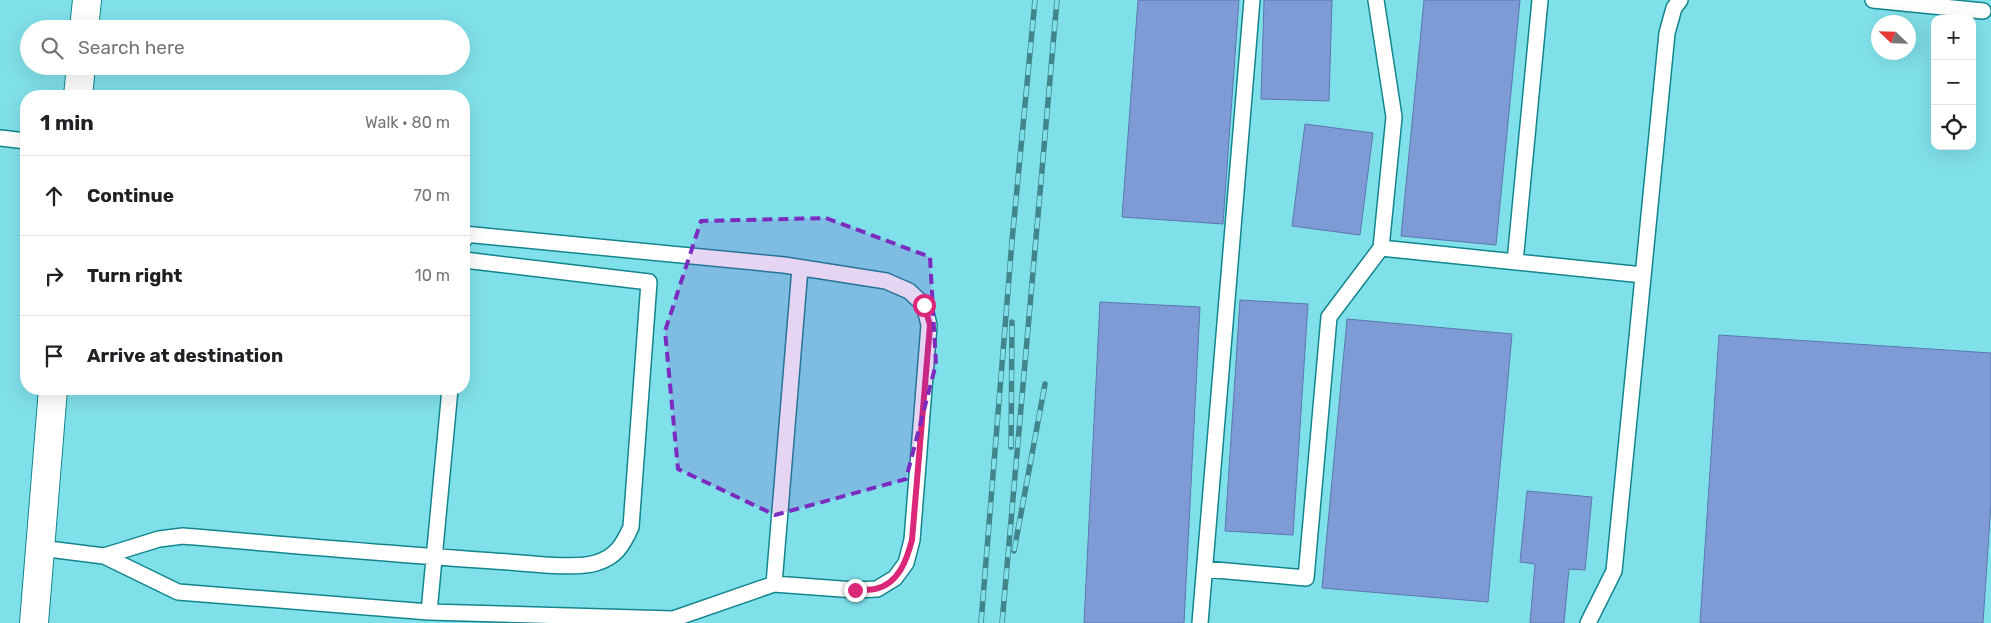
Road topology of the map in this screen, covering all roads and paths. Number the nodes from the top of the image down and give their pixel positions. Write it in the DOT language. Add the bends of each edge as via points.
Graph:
graph roads {
  1 [pos="87,0"];
  2 [pos="1252,0"];
  3 [pos="1376,0"];
  4 [pos="1540,0"];
  5 [pos="1680,0"];
  6 [pos="1873,0"];
  7 [pos="1983,11"];
  8 [pos="85,20"];
  9 [pos="80,75"];
  10 [pos="79,90"];
  11 [pos="0,138"];
  12 [pos="20,140"];
  13 [pos="470,235"];
  14 [pos="1381,248"];
  15 [pos="470,261"];
  16 [pos="1515,262"];
  17 [pos="800,268"];
  18 [pos="1643,275"];
  19 [pos="53,395"];
  20 [pos="449,395"];
  21 [pos="40,548"];
  22 [pos="104,556"];
  23 [pos="434,557"];
  24 [pos="1204,569"];
  25 [pos="774,584"];
  26 [pos="429,612"];
  27 [pos="34,623"];
  28 [pos="1200,623"];
  29 [pos="1588,623"];
  1 -- 8 [label="street"];
  2 -- 24 [label="lane"];
  3 -- 14 [label="lane" via="1394,117"];
  4 -- 16 [label="lane"];
  5 -- 18 [label="lane" via="1674,8 1667,33"];
  6 -- 7 [label="lane"];
  9 -- 10 [label="street"];
  11 -- 12 [label="lane"];
  13 -- 17 [label="lane"];
  14 -- 16 [label="lane"];
  14 -- 24 [label="lane" via="1330,317 1306,578"];
  15 -- 23 [label="lane" via="650,282 631,526 623,545 612,557 594,564 568,566"];
  16 -- 18 [label="lane"];
  17 -- 25 [label="lane"];
  17 -- 25 [label="lane" via="886,281 909,292 924,305 930,325 912,540 906,563 895,578 877,589"];
  18 -- 29 [label="lane" via="1614,571"];
  19 -- 21 [label="street"];
  20 -- 23 [label="lane"];
  21 -- 22 [label="lane"];
  21 -- 27 [label="street"];
  22 -- 23 [label="lane" via="159,539 183,536"];
  22 -- 26 [label="lane" via="178,592"];
  23 -- 26 [label="lane"];
  24 -- 28 [label="lane"];
  25 -- 26 [label="lane" via="673,619"];
}
